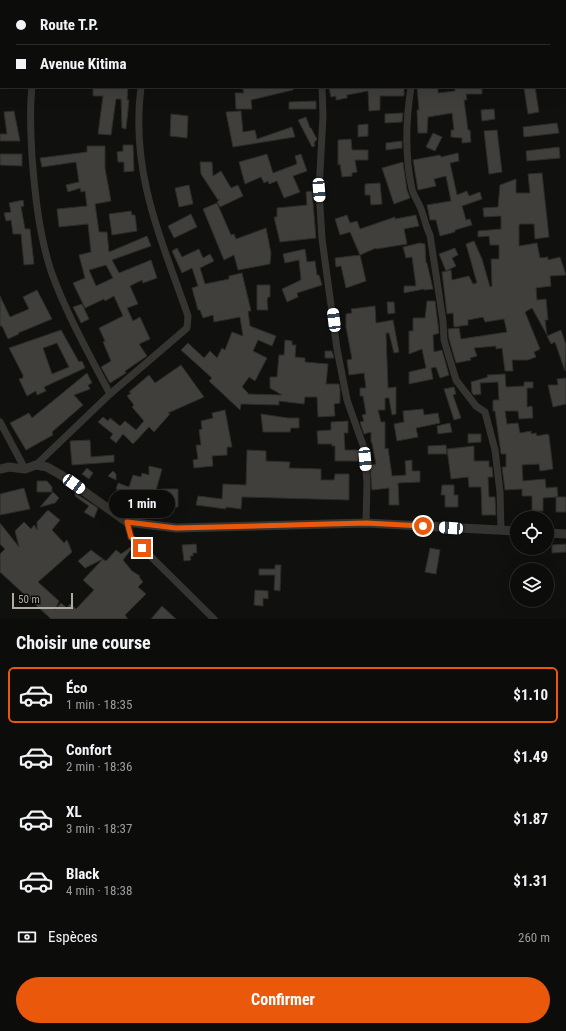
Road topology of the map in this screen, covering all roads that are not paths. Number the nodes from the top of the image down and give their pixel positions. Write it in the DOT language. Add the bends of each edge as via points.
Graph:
graph roads {
  1 [pos="32,88"];
  2 [pos="141,88"];
  3 [pos="322,88"];
  4 [pos="410,88"];
  5 [pos="110,394"];
  6 [pos="0,422"];
  7 [pos="36,465"];
  8 [pos="0,469"];
  9 [pos="25,469"];
  10 [pos="127,522"];
  11 [pos="366,523"];
  12 [pos="501,530"];
  13 [pos="510,531"];
  14 [pos="554,533"];
  15 [pos="566,534"];
  16 [pos="214,619"];
  1 -- 5 [label="street" via="29,108 34,184 40,226 51,270 80,337"];
  2 -- 5 [label="street" via="138,120 141,164 156,228 188,322 187,328"];
  3 -- 11 [label="street" via="319,190 322,239 347,400 364,448 367,483"];
  4 -- 12 [label="street" via="409,157 413,191 430,235 444,340 456,380 476,406 485,412 495,450"];
  5 -- 7 [label="street"];
  6 -- 9 [label="street"];
  7 -- 9 [label="street"];
  7 -- 10 [label="street" via="47,467 61,475"];
  8 -- 9 [label="street"];
  10 -- 11 [label="street" via="176,528"];
  10 -- 16 [label="street" via="131,537"];
  11 -- 12 [label="street"];
  12 -- 13 [label="street"];
  14 -- 15 [label="street"];
}
